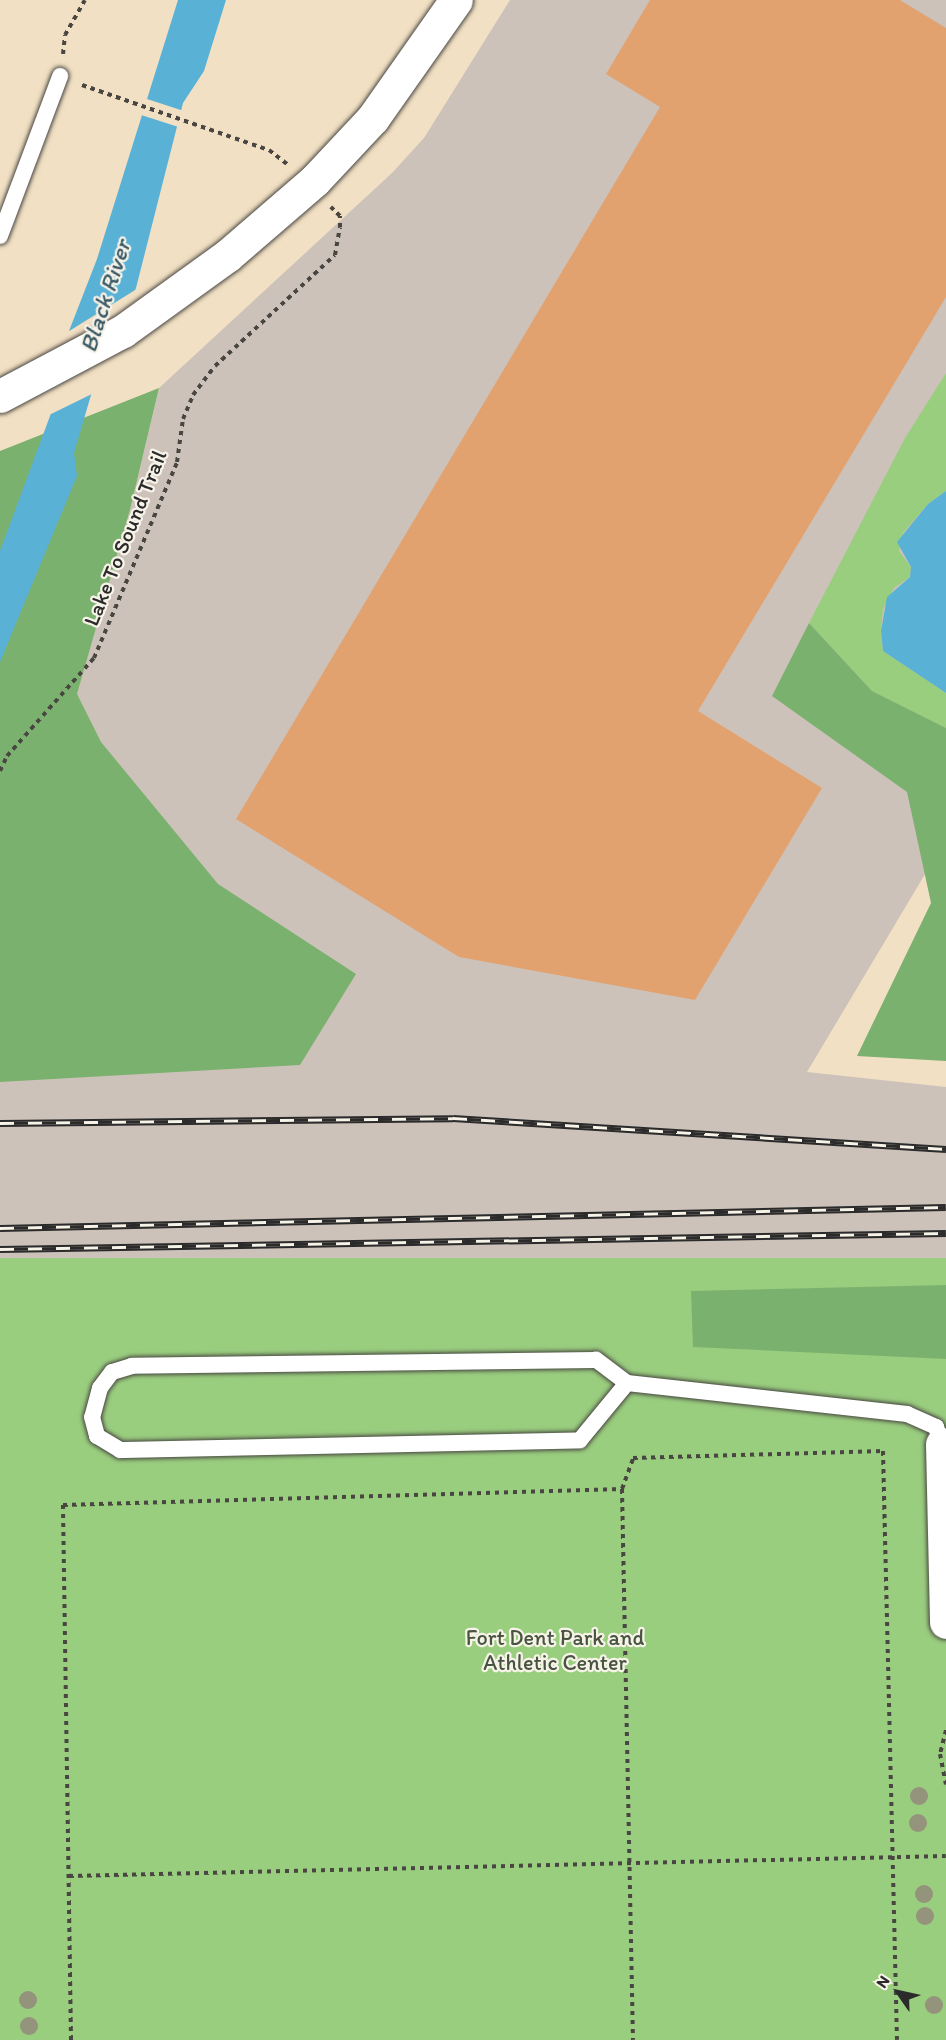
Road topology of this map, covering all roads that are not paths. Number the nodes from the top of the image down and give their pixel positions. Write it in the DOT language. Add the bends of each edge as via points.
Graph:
graph roads {
  1 [pos="456,0"];
  2 [pos="60,76"];
  3 [pos="0,236"];
  4 [pos="0,396"];
  5 [pos="627,1383"];
  6 [pos="942,1444"];
  7 [pos="946,1622"];
  1 -- 4 [label="street" via="366,126 315,180 180,292 83,354"];
  2 -- 3 [label="lane"];
  5 -- 5 [label="lane" via="580,1440 120,1450 97,1437 92,1417 100,1388 112,1372 132,1366 596,1360"];
  5 -- 6 [label="lane" via="907,1414 936,1427"];
  6 -- 7 [label="street"];
}
